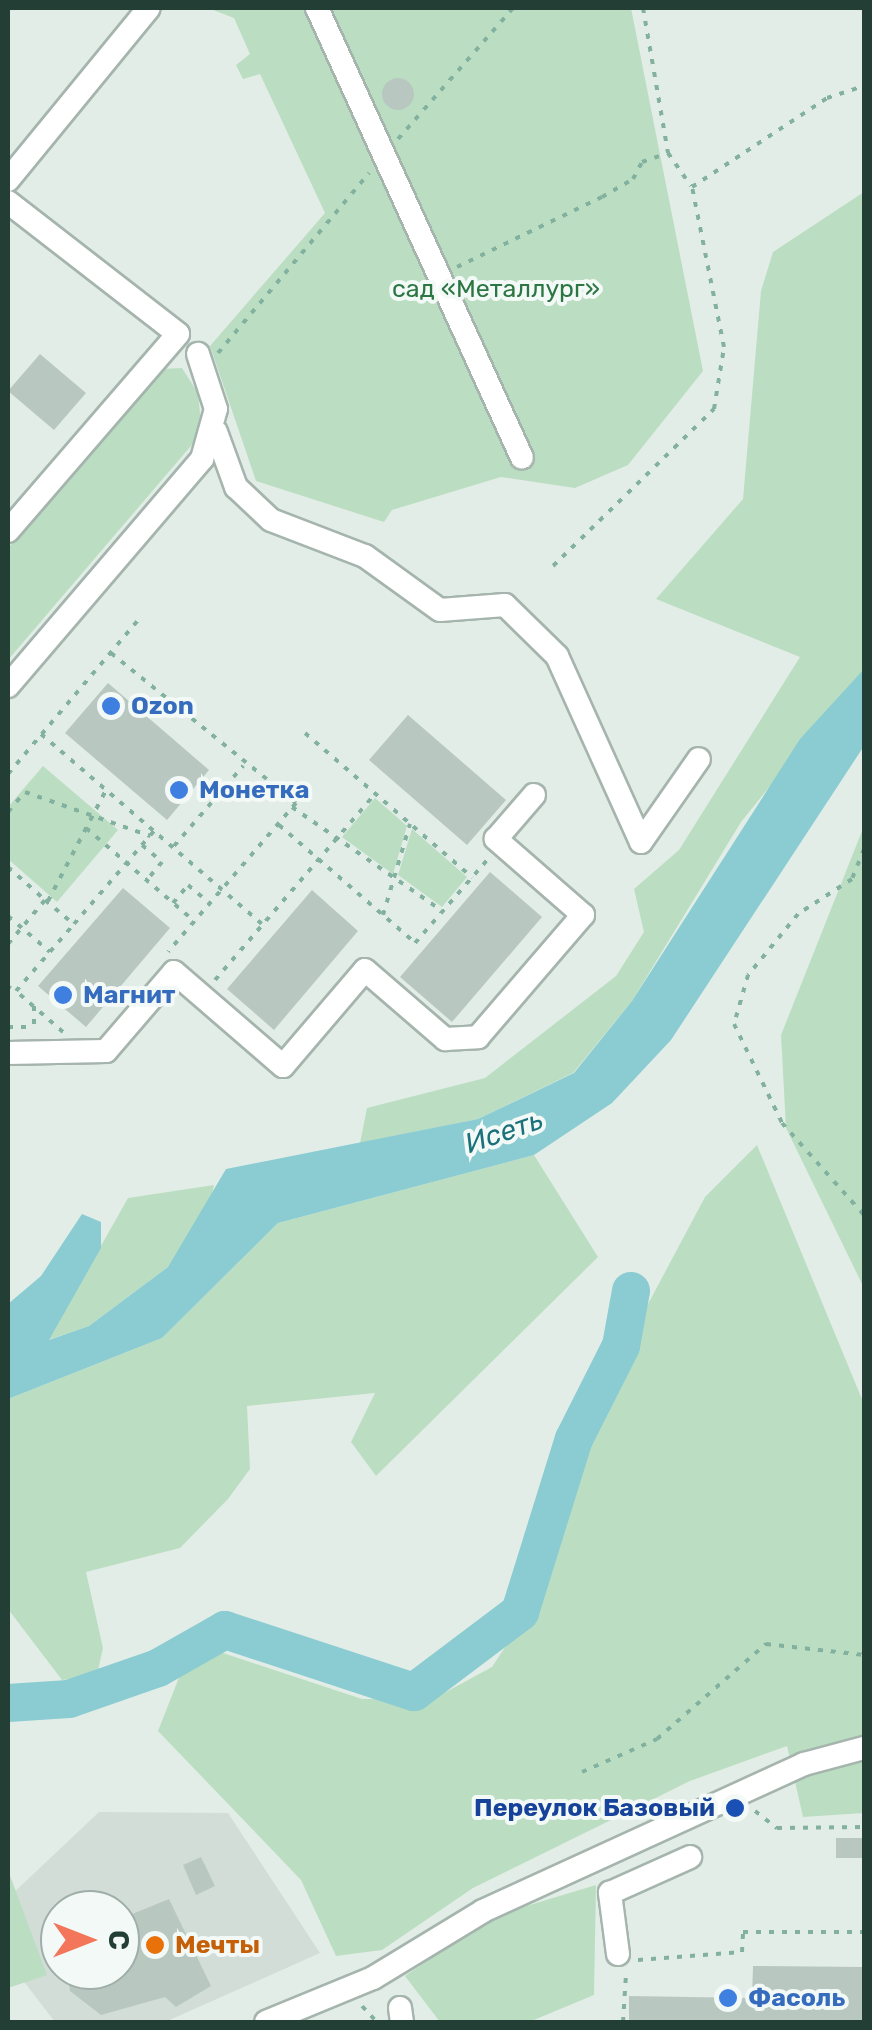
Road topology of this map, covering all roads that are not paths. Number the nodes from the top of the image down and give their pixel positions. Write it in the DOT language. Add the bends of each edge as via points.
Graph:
graph roads {
  1 [pos="149,8"];
  2 [pos="316,8"];
  3 [pos="8,180"];
  4 [pos="8,202"];
  5 [pos="198,354"];
  6 [pos="216,432"];
  7 [pos="522,456"];
  8 [pos="8,530"];
  9 [pos="8,686"];
  10 [pos="698,759"];
  11 [pos="534,795"];
  12 [pos="8,1052"];
  13 [pos="864,1748"];
  14 [pos="643,1841"];
  15 [pos="690,1858"];
  16 [pos="661,1870"];
  17 [pos="618,1954"];
  18 [pos="266,2022"];
  1 -- 3 [label="street"];
  2 -- 7 [label="street"];
  4 -- 8 [label="street" via="178,334"];
  5 -- 6 [label="street"];
  6 -- 9 [label="street"];
  6 -- 10 [label="street" via="236,487 270,520 365,556 440,610 505,606 557,656 640,842"];
  11 -- 12 [label="street" via="500,844 583,914 478,1036 445,1039 365,970 283,1066 174,972 106,1051"];
  13 -- 14 [label="street"];
  14 -- 16 [label="street"];
  14 -- 18 [label="street"];
  15 -- 16 [label="street"];
  16 -- 17 [label="street" via="610,1893"];
}
